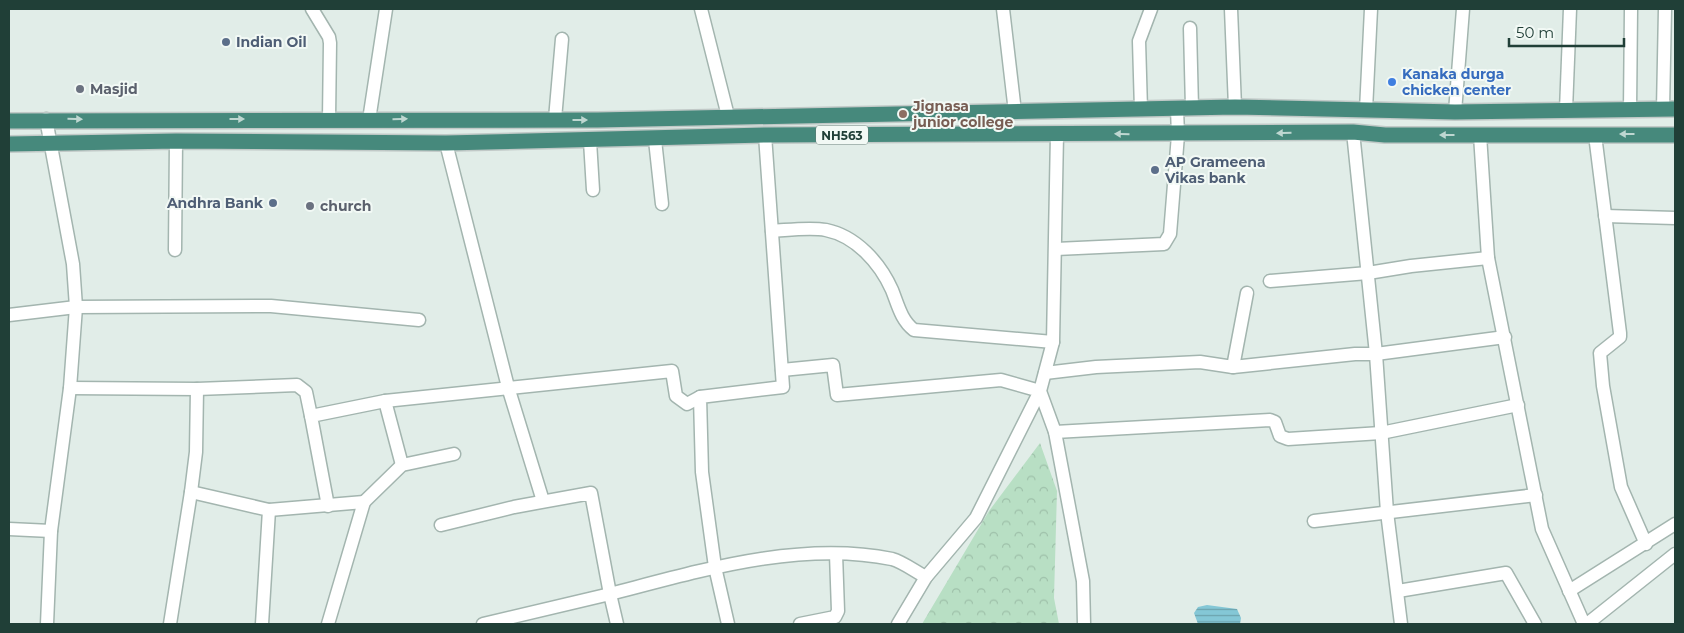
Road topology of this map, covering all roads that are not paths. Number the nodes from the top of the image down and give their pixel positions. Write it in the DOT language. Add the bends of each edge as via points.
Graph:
graph roads {
  1 [pos="312,9"];
  2 [pos="386,9"];
  3 [pos="701,9"];
  4 [pos="1002,9"];
  5 [pos="1151,9"];
  6 [pos="1231,9"];
  7 [pos="1371,9"];
  8 [pos="1464,9"];
  9 [pos="1570,9"];
  10 [pos="1631,9"];
  11 [pos="1668,15"];
  12 [pos="1190,28"];
  13 [pos="562,39"];
  14 [pos="1235,107"];
  15 [pos="1185,108"];
  16 [pos="1669,109"];
  17 [pos="1141,110"];
  18 [pos="1366,110"];
  19 [pos="1566,110"];
  20 [pos="1630,110"];
  21 [pos="1015,112"];
  22 [pos="1455,112"];
  23 [pos="903,114"];
  24 [pos="728,116"];
  25 [pos="46,119"];
  26 [pos="329,119"];
  27 [pos="556,119"];
  28 [pos="369,120"];
  29 [pos="9,121"];
  30 [pos="1353,132"];
  31 [pos="1057,134"];
  32 [pos="1178,134"];
  33 [pos="903,135"];
  34 [pos="1480,135"];
  35 [pos="1595,135"];
  36 [pos="764,136"];
  37 [pos="1675,136"];
  38 [pos="655,140"];
  39 [pos="176,141"];
  40 [pos="590,141"];
  41 [pos="49,143"];
  42 [pos="446,143"];
  43 [pos="9,144"];
  44 [pos="593,190"];
  45 [pos="662,204"];
  46 [pos="1605,216"];
  47 [pos="1675,218"];
  48 [pos="772,231"];
  49 [pos="1056,248"];
  50 [pos="174,250"];
  51 [pos="1488,258"];
  52 [pos="1368,273"];
  53 [pos="1270,281"];
  54 [pos="1247,293"];
  55 [pos="76,307"];
  56 [pos="9,315"];
  57 [pos="419,320"];
  58 [pos="1504,337"];
  59 [pos="1053,342"];
  60 [pos="1376,354"];
  61 [pos="1233,367"];
  62 [pos="782,370"];
  63 [pos="1045,373"];
  64 [pos="508,387"];
  65 [pos="70,388"];
  66 [pos="198,389"];
  67 [pos="1040,391"];
  68 [pos="700,397"];
  69 [pos="385,401"];
  70 [pos="1518,406"];
  71 [pos="310,416"];
  72 [pos="1055,432"];
  73 [pos="1381,432"];
  74 [pos="454,454"];
  75 [pos="402,465"];
  76 [pos="191,492"];
  77 [pos="1536,495"];
  78 [pos="543,501"];
  79 [pos="364,502"];
  80 [pos="328,506"];
  81 [pos="269,510"];
  82 [pos="1387,512"];
  83 [pos="1314,520"];
  84 [pos="1675,524"];
  85 [pos="441,525"];
  86 [pos="9,530"];
  87 [pos="51,531"];
  88 [pos="1646,544"];
  89 [pos="836,554"];
  90 [pos="1675,554"];
  91 [pos="716,567"];
  92 [pos="926,577"];
  93 [pos="1398,591"];
  94 [pos="1569,591"];
  95 [pos="610,594"];
  96 [pos="47,624"];
  97 [pos="170,624"];
  98 [pos="262,624"];
  99 [pos="328,624"];
  100 [pos="482,624"];
  101 [pos="617,624"];
  102 [pos="728,624"];
  103 [pos="800,624"];
  104 [pos="898,624"];
  105 [pos="1084,624"];
  106 [pos="1401,624"];
  107 [pos="1535,624"];
  108 [pos="1585,624"];
  1 -- 26 [label="street" via="330,43"];
  2 -- 28 [label="street"];
  3 -- 24 [label="street"];
  4 -- 21 [label="street"];
  5 -- 17 [label="street" via="1139,42"];
  6 -- 14 [label="street"];
  7 -- 18 [label="street"];
  8 -- 22 [label="street"];
  9 -- 19 [label="street"];
  10 -- 20 [label="street"];
  11 -- 16 [label="street"];
  12 -- 15 [label="street"];
  13 -- 27 [label="street"];
  14 -- 15 [label="highway, NH563"];
  14 -- 18 [label="highway, NH563"];
  15 -- 17 [label="highway, NH563"];
  15 -- 32 [label="street"];
  16 -- 20 [label="highway, NH563"];
  17 -- 21 [label="highway, NH563"];
  18 -- 22 [label="highway, NH563"];
  19 -- 20 [label="highway, NH563"];
  19 -- 22 [label="highway, NH563"];
  21 -- 23 [label="highway, NH563"];
  23 -- 24 [label="highway, NH563"];
  23 -- 33 [label="highway"];
  27 -- 24 [label="highway, NH563, one-way"];
  25 -- 26 [label="highway, NH563, one-way"];
  25 -- 29 [label="highway, NH563"];
  25 -- 41 [label="street"];
  26 -- 28 [label="highway, NH563"];
  28 -- 27 [label="highway, NH563, one-way"];
  30 -- 32 [label="highway, NH563, one-way"];
  34 -- 30 [label="highway, NH563, one-way"];
  30 -- 52 [label="street"];
  32 -- 31 [label="highway, NH563, one-way"];
  31 -- 33 [label="highway, NH563"];
  31 -- 49 [label="street"];
  32 -- 49 [label="street" via="1170,234 1164,244"];
  33 -- 36 [label="highway, NH563"];
  34 -- 35 [label="highway, NH563"];
  34 -- 51 [label="street"];
  37 -- 35 [label="highway, NH563, one-way"];
  35 -- 46 [label="street"];
  36 -- 38 [label="highway, NH563"];
  36 -- 48 [label="street"];
  38 -- 40 [label="highway, NH563"];
  38 -- 45 [label="street"];
  39 -- 41 [label="highway, NH563"];
  39 -- 42 [label="highway, NH563"];
  39 -- 50 [label="street"];
  40 -- 42 [label="highway, NH563"];
  40 -- 44 [label="street"];
  41 -- 43 [label="highway, NH563"];
  41 -- 55 [label="street" via="72,264"];
  42 -- 64 [label="street"];
  46 -- 47 [label="street"];
  46 -- 88 [label="street" via="1620,337 1600,353 1603,386 1622,487"];
  48 -- 59 [label="street" via="825,230 849,237 878,266 902,315 914,330"];
  48 -- 62 [label="street"];
  49 -- 59 [label="street"];
  51 -- 52 [label="street"];
  51 -- 58 [label="street"];
  52 -- 53 [label="street"];
  52 -- 60 [label="street"];
  54 -- 61 [label="street"];
  55 -- 56 [label="street"];
  55 -- 57 [label="street" via="271,306"];
  55 -- 65 [label="street"];
  58 -- 60 [label="street"];
  58 -- 70 [label="street"];
  59 -- 63 [label="street"];
  60 -- 61 [label="street"];
  60 -- 73 [label="street"];
  61 -- 63 [label="street" via="1200,362"];
  62 -- 67 [label="street" via="833,364 837,395 1001,380"];
  62 -- 68 [label="street" via="783,387"];
  63 -- 67 [label="street"];
  64 -- 68 [label="street" via="672,371 676,396 687,404"];
  64 -- 69 [label="street"];
  64 -- 78 [label="street"];
  65 -- 66 [label="street"];
  65 -- 87 [label="street"];
  66 -- 71 [label="street" via="297,385 306,392"];
  66 -- 76 [label="street"];
  67 -- 72 [label="street"];
  67 -- 92 [label="street" via="976,518"];
  68 -- 91 [label="street" via="702,472"];
  69 -- 71 [label="street"];
  69 -- 75 [label="street"];
  70 -- 73 [label="street"];
  70 -- 77 [label="street"];
  71 -- 80 [label="street"];
  72 -- 73 [label="street" via="1270,420 1275,422 1282,438"];
  72 -- 105 [label="street" via="1083,581"];
  73 -- 82 [label="street"];
  74 -- 75 [label="street"];
  75 -- 79 [label="street"];
  76 -- 81 [label="street"];
  76 -- 97 [label="street"];
  77 -- 82 [label="street"];
  77 -- 94 [label="street" via="1542,528"];
  78 -- 85 [label="street"];
  78 -- 95 [label="street" via="591,493"];
  79 -- 80 [label="street"];
  79 -- 99 [label="street"];
  80 -- 81 [label="street"];
  81 -- 98 [label="street"];
  82 -- 83 [label="street"];
  82 -- 93 [label="street"];
  84 -- 88 [label="street"];
  86 -- 87 [label="street"];
  87 -- 96 [label="street"];
  88 -- 94 [label="street"];
  89 -- 91 [label="street" via="820,552"];
  89 -- 92 [label="street" via="894,560"];
  89 -- 103 [label="street" via="838,611 835,617"];
  90 -- 108 [label="street"];
  91 -- 95 [label="street"];
  91 -- 102 [label="street"];
  92 -- 104 [label="street"];
  93 -- 106 [label="street"];
  93 -- 107 [label="street" via="1506,574"];
  94 -- 108 [label="street"];
  95 -- 100 [label="street"];
  95 -- 101 [label="street"];
}
